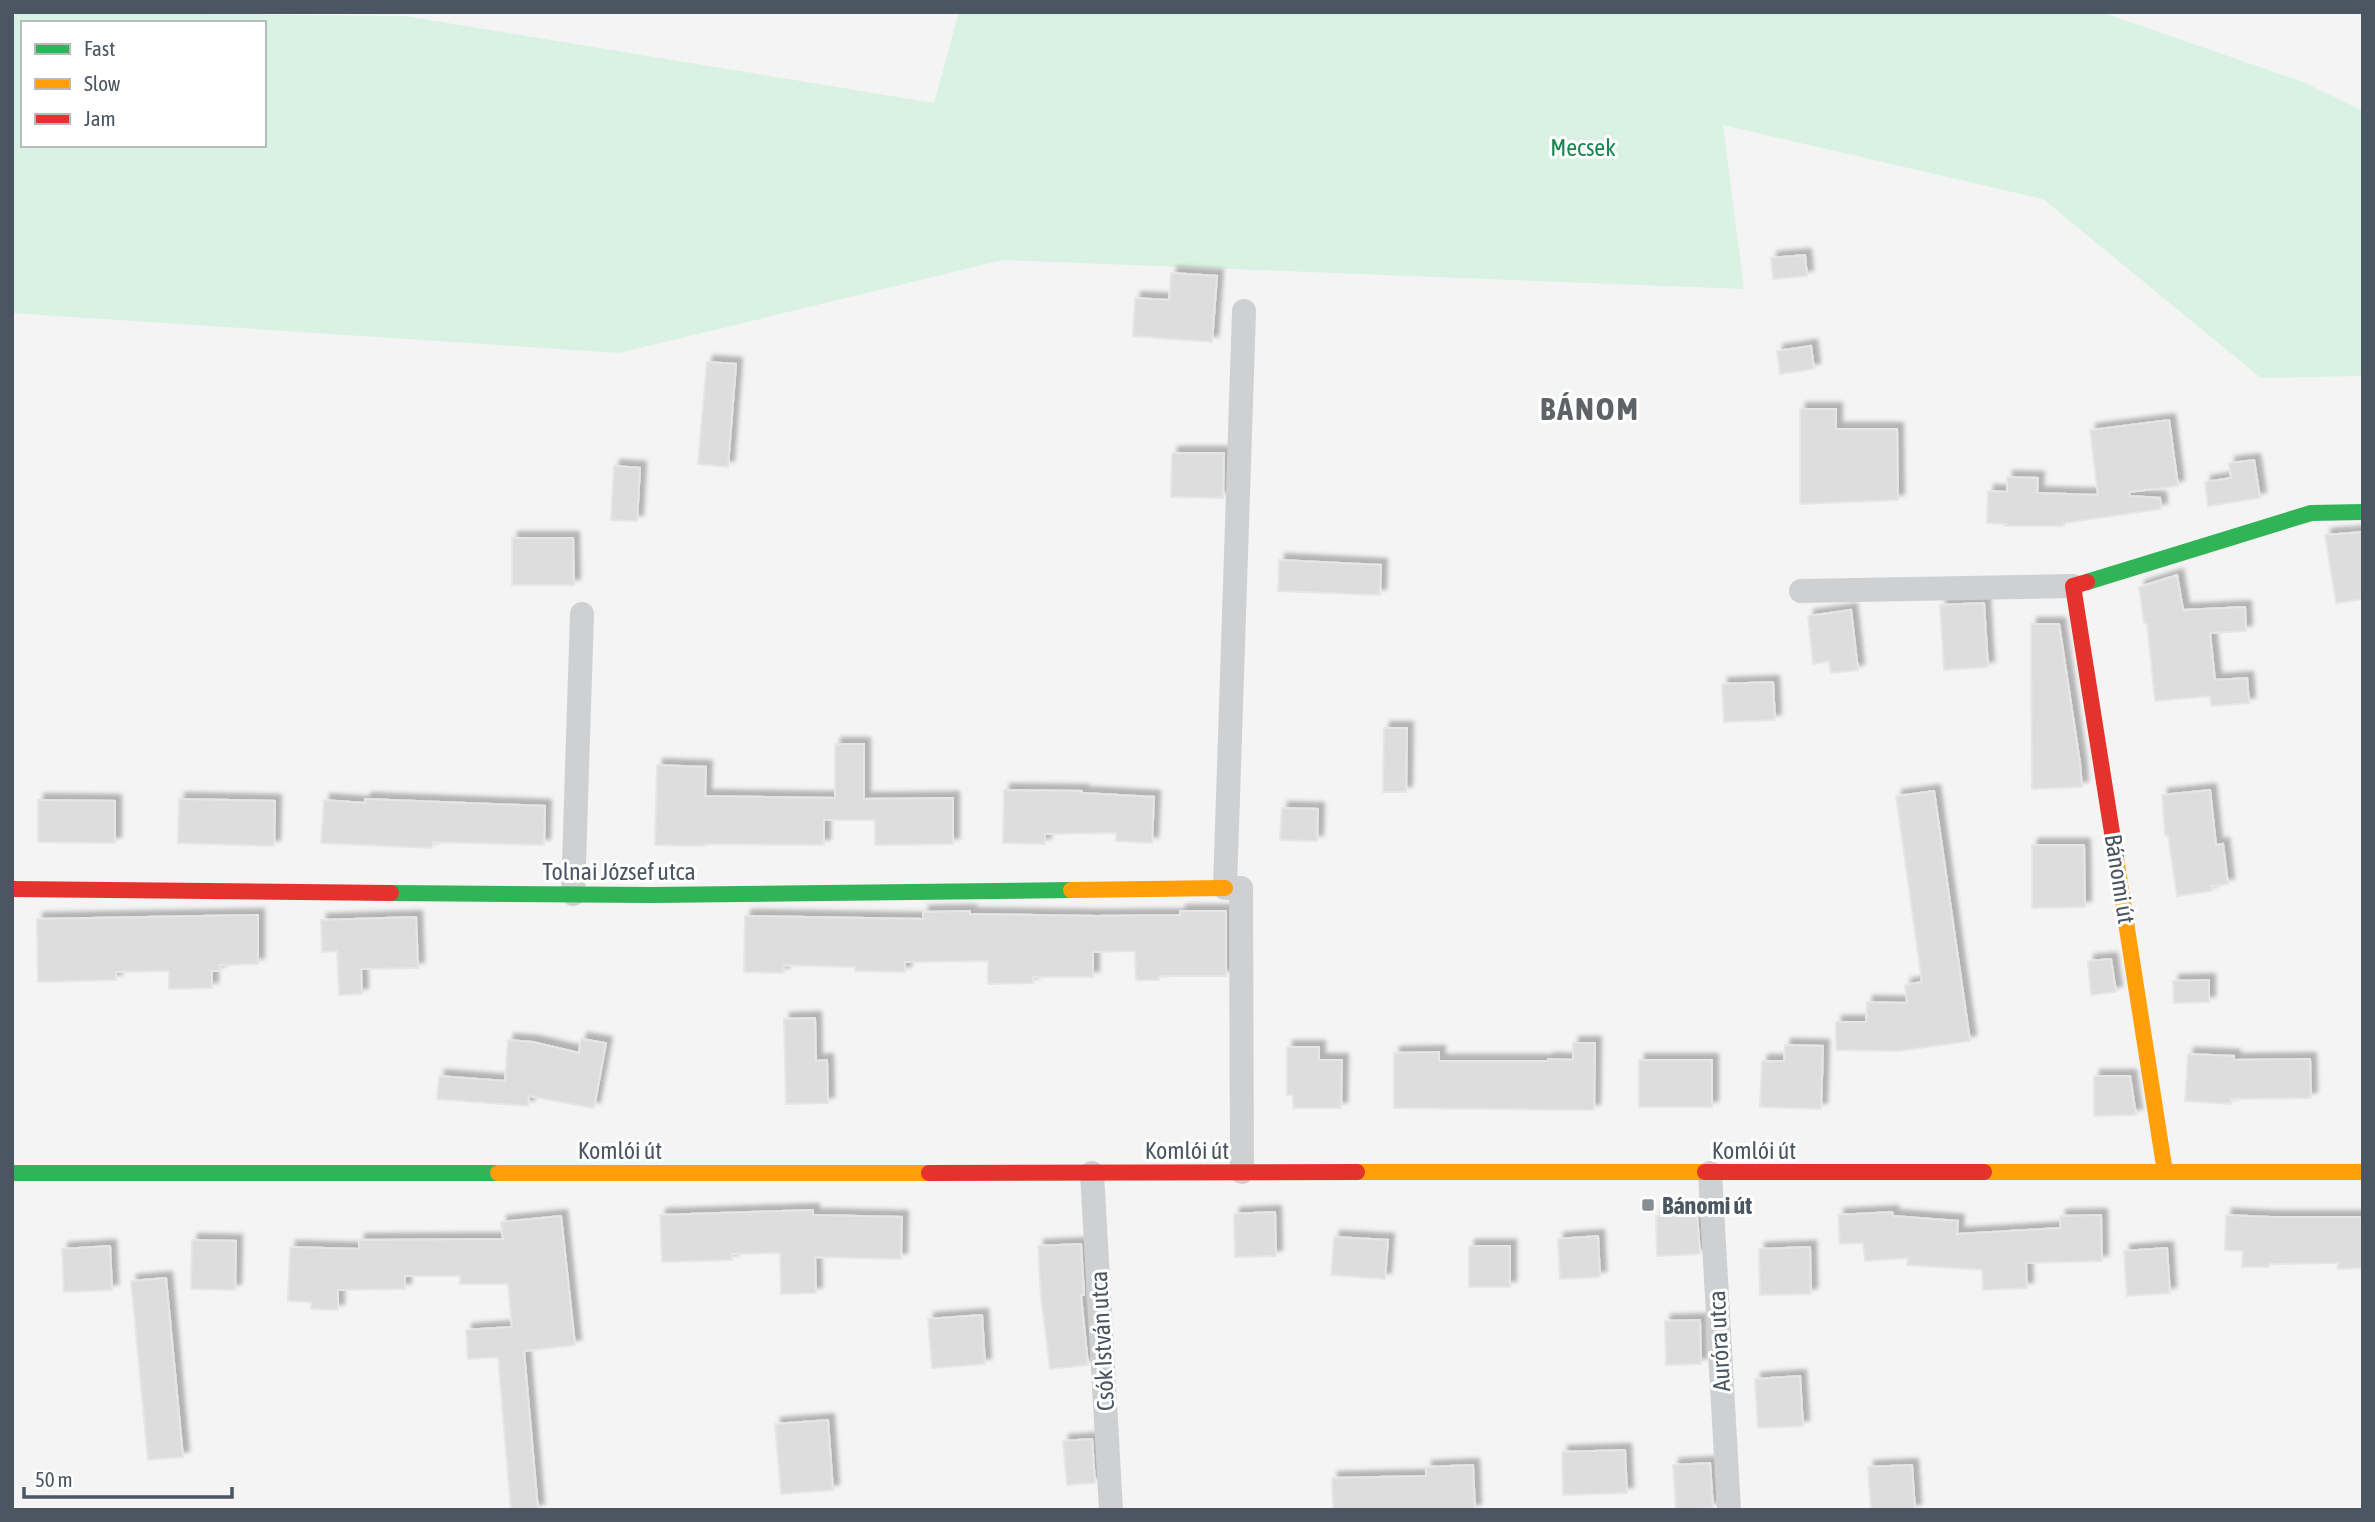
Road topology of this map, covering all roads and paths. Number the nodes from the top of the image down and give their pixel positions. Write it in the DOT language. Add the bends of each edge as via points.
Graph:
graph roads {
  1 [pos="1244,311"];
  2 [pos="2363,512"];
  3 [pos="2073,586"];
  4 [pos="1801,591"];
  5 [pos="582,614"];
  6 [pos="1225,888"];
  7 [pos="12,889"];
  8 [pos="573,894"];
  9 [pos="1242,1172"];
  10 [pos="2165,1172"];
  11 [pos="2363,1172"];
  12 [pos="1093,1173"];
  13 [pos="1710,1173"];
  14 [pos="12,1174"];
  15 [pos="1111,1510"];
  16 [pos="1729,1510"];
  1 -- 6 [label="street"];
  2 -- 3 [label="main road" via="2311,513"];
  3 -- 4 [label="street"];
  3 -- 10 [label="main road, Bánomi út"];
  5 -- 8 [label="street"];
  6 -- 8 [label="main road, Tolnai József utca"];
  6 -- 9 [label="street" via="1241,888"];
  7 -- 8 [label="main road, Tolnai József utca"];
  9 -- 12 [label="main road, Komlói út"];
  9 -- 13 [label="main road, Komlói út"];
  10 -- 11 [label="main road, Komlói út"];
  10 -- 13 [label="main road, Komlói út"];
  12 -- 14 [label="main road, Komlói út"];
  12 -- 15 [label="street, Csók István utca"];
  13 -- 16 [label="street, Auróra utca"];
}
